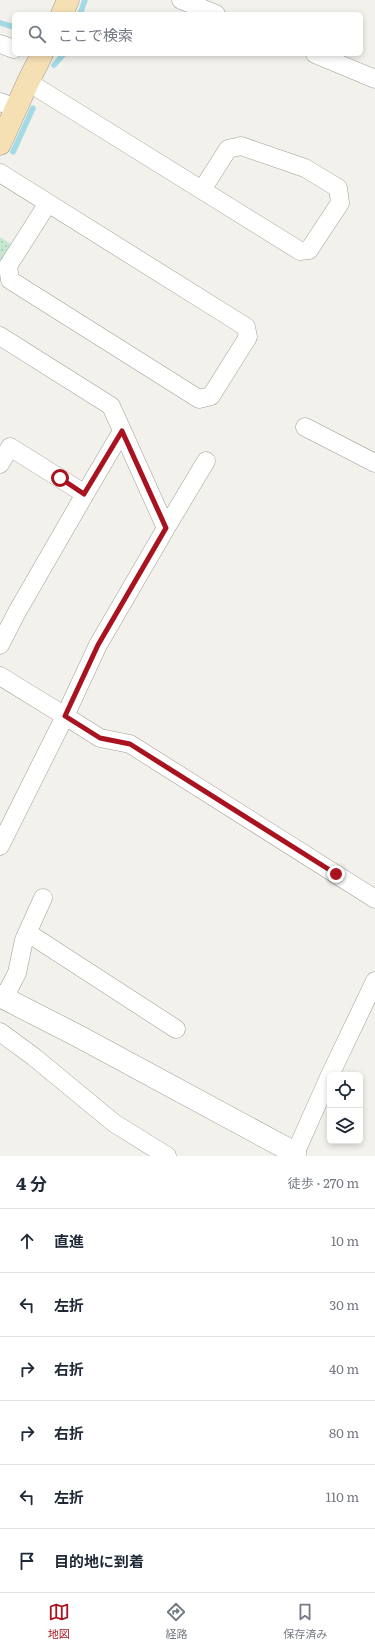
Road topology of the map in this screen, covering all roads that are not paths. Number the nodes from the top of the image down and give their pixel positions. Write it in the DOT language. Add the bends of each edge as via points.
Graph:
graph roads {
  1 [pos="181,0"];
  2 [pos="211,12"];
  3 [pos="0,44"];
  4 [pos="12,48"];
  5 [pos="37,56"];
  6 [pos="320,56"];
  7 [pos="375,79"];
  8 [pos="28,82"];
  9 [pos="8,105"];
  10 [pos="0,144"];
  11 [pos="0,173"];
  12 [pos="202,190"];
  13 [pos="48,203"];
  14 [pos="0,336"];
  15 [pos="305,427"];
  16 [pos="122,431"];
  17 [pos="5,444"];
  18 [pos="206,462"];
  19 [pos="375,463"];
  20 [pos="0,464"];
  21 [pos="84,494"];
  22 [pos="166,528"];
  23 [pos="0,645"];
  24 [pos="0,676"];
  25 [pos="65,716"];
  26 [pos="0,846"];
  27 [pos="43,898"];
  28 [pos="375,899"];
  29 [pos="28,933"];
  30 [pos="375,981"];
  31 [pos="2,997"];
  32 [pos="176,1029"];
  33 [pos="0,1032"];
  34 [pos="331,1072"];
  35 [pos="327,1082"];
  36 [pos="297,1155"];
  37 [pos="167,1156"];
  1 -- 2 [label="street"];
  3 -- 4 [label="street"];
  5 -- 8 [label="main road"];
  6 -- 7 [label="street"];
  8 -- 9 [label="main road"];
  8 -- 12 [label="street"];
  9 -- 10 [label="main road"];
  11 -- 13 [label="street"];
  12 -- 12 [label="street" via="300,251 309,250 340,203 338,188 305,168 241,146 228,149"];
  13 -- 13 [label="street" via="246,327 248,337 211,396 199,399 10,280 8,266"];
  14 -- 16 [label="street" via="112,406"];
  15 -- 19 [label="street"];
  16 -- 21 [label="street"];
  16 -- 22 [label="street"];
  17 -- 20 [label="street"];
  17 -- 21 [label="street"];
  18 -- 22 [label="street"];
  21 -- 23 [label="street"];
  22 -- 25 [label="street" via="98,645"];
  24 -- 25 [label="street"];
  25 -- 26 [label="street"];
  25 -- 28 [label="street" via="100,738 130,744"];
  27 -- 29 [label="street"];
  29 -- 31 [label="street" via="24,940 17,973"];
  29 -- 32 [label="street"];
  30 -- 34 [label="street"];
  31 -- 36 [label="street" via="80,1036"];
  33 -- 37 [label="street" via="114,1123"];
  35 -- 36 [label="street"];
}
